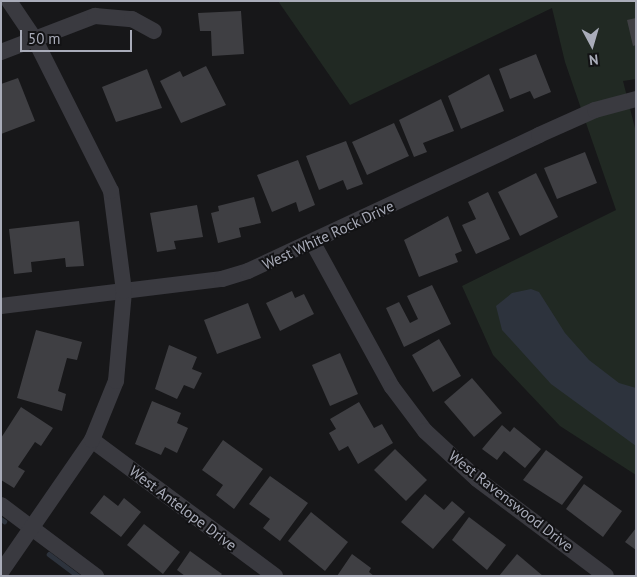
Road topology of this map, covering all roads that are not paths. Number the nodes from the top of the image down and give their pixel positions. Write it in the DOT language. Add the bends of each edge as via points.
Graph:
graph roads {
  1 [pos="9,1"];
  2 [pos="154,31"];
  3 [pos="34,38"];
  4 [pos="1,52"];
  5 [pos="636,99"];
  6 [pos="313,243"];
  7 [pos="124,291"];
  8 [pos="1,306"];
  9 [pos="92,440"];
  10 [pos="1,506"];
  11 [pos="32,530"];
  12 [pos="1,572"];
  13 [pos="96,576"];
  14 [pos="275,576"];
  15 [pos="606,576"];
  1 -- 3 [label="street"];
  2 -- 3 [label="street" via="132,19 95,16"];
  3 -- 4 [label="street"];
  3 -- 7 [label="street" via="111,191"];
  5 -- 6 [label="street, West White Rock Drive" via="595,110"];
  6 -- 7 [label="street, West White Rock Drive" via="222,279"];
  6 -- 15 [label="street, West Ravenswood Drive" via="392,387 425,430 477,479"];
  7 -- 8 [label="street, West White Rock Drive"];
  7 -- 9 [label="street" via="116,381"];
  9 -- 11 [label="street"];
  9 -- 14 [label="street, West Antelope Drive"];
  10 -- 11 [label="street"];
  11 -- 12 [label="street"];
  11 -- 13 [label="street"];
}
